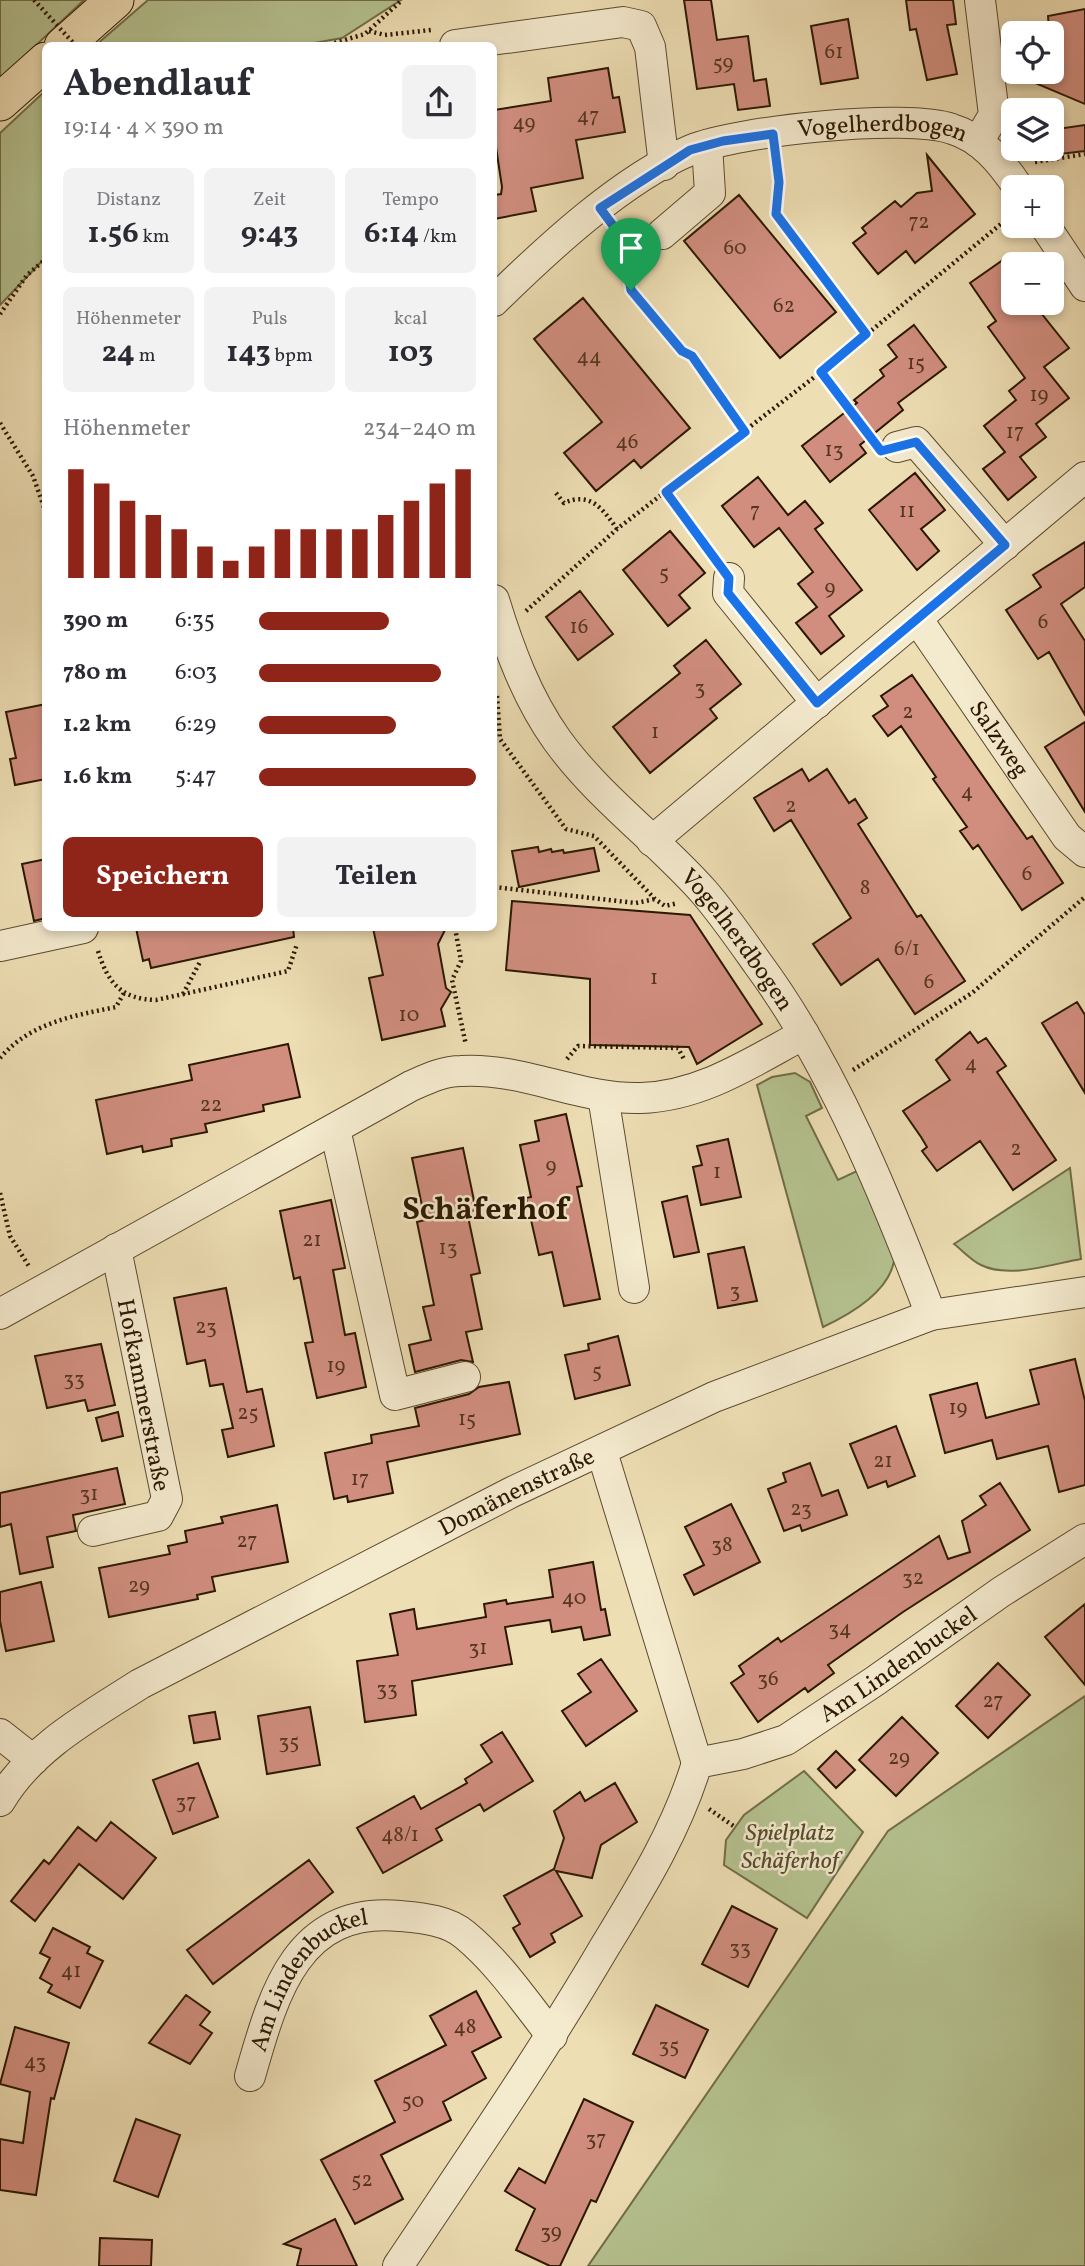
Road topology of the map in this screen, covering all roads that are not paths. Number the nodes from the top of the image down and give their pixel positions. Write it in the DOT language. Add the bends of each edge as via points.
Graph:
graph roads {
  1 [pos="115,0"];
  2 [pos="980,0"];
  3 [pos="68,42"];
  4 [pos="483,42"];
  5 [pos="42,65"];
  6 [pos="0,102"];
  7 [pos="978,142"];
  8 [pos="706,145"];
  9 [pos="664,165"];
  10 [pos="1009,175"];
  11 [pos="662,234"];
  12 [pos="1054,238"];
  13 [pos="1082,274"];
  14 [pos="497,298"];
  15 [pos="897,447"];
  16 [pos="1085,477"];
  17 [pos="1005,545"];
  18 [pos="729,578"];
  19 [pos="497,610"];
  20 [pos="918,620"];
  21 [pos="817,703"];
  22 [pos="652,841"];
  23 [pos="1085,852"];
  24 [pos="89,933"];
  25 [pos="2,938"];
  26 [pos="804,1034"];
  27 [pos="603,1096"];
  28 [pos="334,1129"];
  29 [pos="116,1249"];
  30 [pos="634,1288"];
  31 [pos="1085,1292"];
  32 [pos="0,1314"];
  33 [pos="931,1315"];
  34 [pos="465,1377"];
  35 [pos="602,1452"];
  36 [pos="93,1531"];
  37 [pos="1085,1539"];
  38 [pos="0,1734"];
  39 [pos="33,1760"];
  40 [pos="697,1763"];
  41 [pos="0,1801"];
  42 [pos="552,2036"];
  43 [pos="250,2076"];
  44 [pos="398,2266"];
  1 -- 3 [label="main road"];
  2 -- 7 [label="street, Vogelherdbogen" via="994,116"];
  4 -- 9 [label="street" via="623,22 641,26 650,47"];
  5 -- 6 [label="main road"];
  7 -- 8 [label="street, Vogelherdbogen" via="954,129 924,122 882,122"];
  7 -- 10 [label="street, Vogelherdbogen"];
  8 -- 9 [label="street, Vogelherdbogen"];
  8 -- 11 [label="street" via="710,192"];
  9 -- 14 [label="street, Vogelherdbogen" via="600,208"];
  12 -- 13 [label="street"];
  15 -- 17 [label="street" via="916,442"];
  16 -- 17 [label="street"];
  17 -- 20 [label="street"];
  18 -- 21 [label="street" via="728,593"];
  19 -- 22 [label="street, Vogelherdbogen" via="531,697 556,739 587,778"];
  20 -- 21 [label="street"];
  20 -- 23 [label="street, Salzweg" via="1067,837"];
  21 -- 22 [label="street"];
  22 -- 26 [label="street, Vogelherdbogen" via="704,892"];
  24 -- 25 [label="street"];
  26 -- 27 [label="street" via="699,1087 642,1098"];
  26 -- 33 [label="street, Vogelherdbogen" via="906,1250"];
  27 -- 28 [label="street" via="463,1070 411,1086"];
  27 -- 30 [label="street"];
  28 -- 29 [label="street"];
  28 -- 34 [label="street" via="395,1395"];
  29 -- 32 [label="street"];
  29 -- 36 [label="street, Hofkammerstraße" via="167,1499 158,1516"];
  31 -- 33 [label="street, Domänenstraße"];
  33 -- 35 [label="street, Domänenstraße" via="714,1397"];
  35 -- 39 [label="street, Domänenstraße" via="512,1492 186,1659 93,1714"];
  35 -- 40 [label="street"];
  37 -- 40 [label="street, Am Lindenbuckel" via="786,1740"];
  38 -- 39 [label="street"];
  39 -- 41 [label="street, Domänenstraße"];
  40 -- 42 [label="street" via="687,1796 655,1863"];
  42 -- 43 [label="street, Am Lindenbuckel" via="464,1934 419,1917 356,1918 323,1934 289,1966 271,2004"];
  42 -- 44 [label="street"];
}
